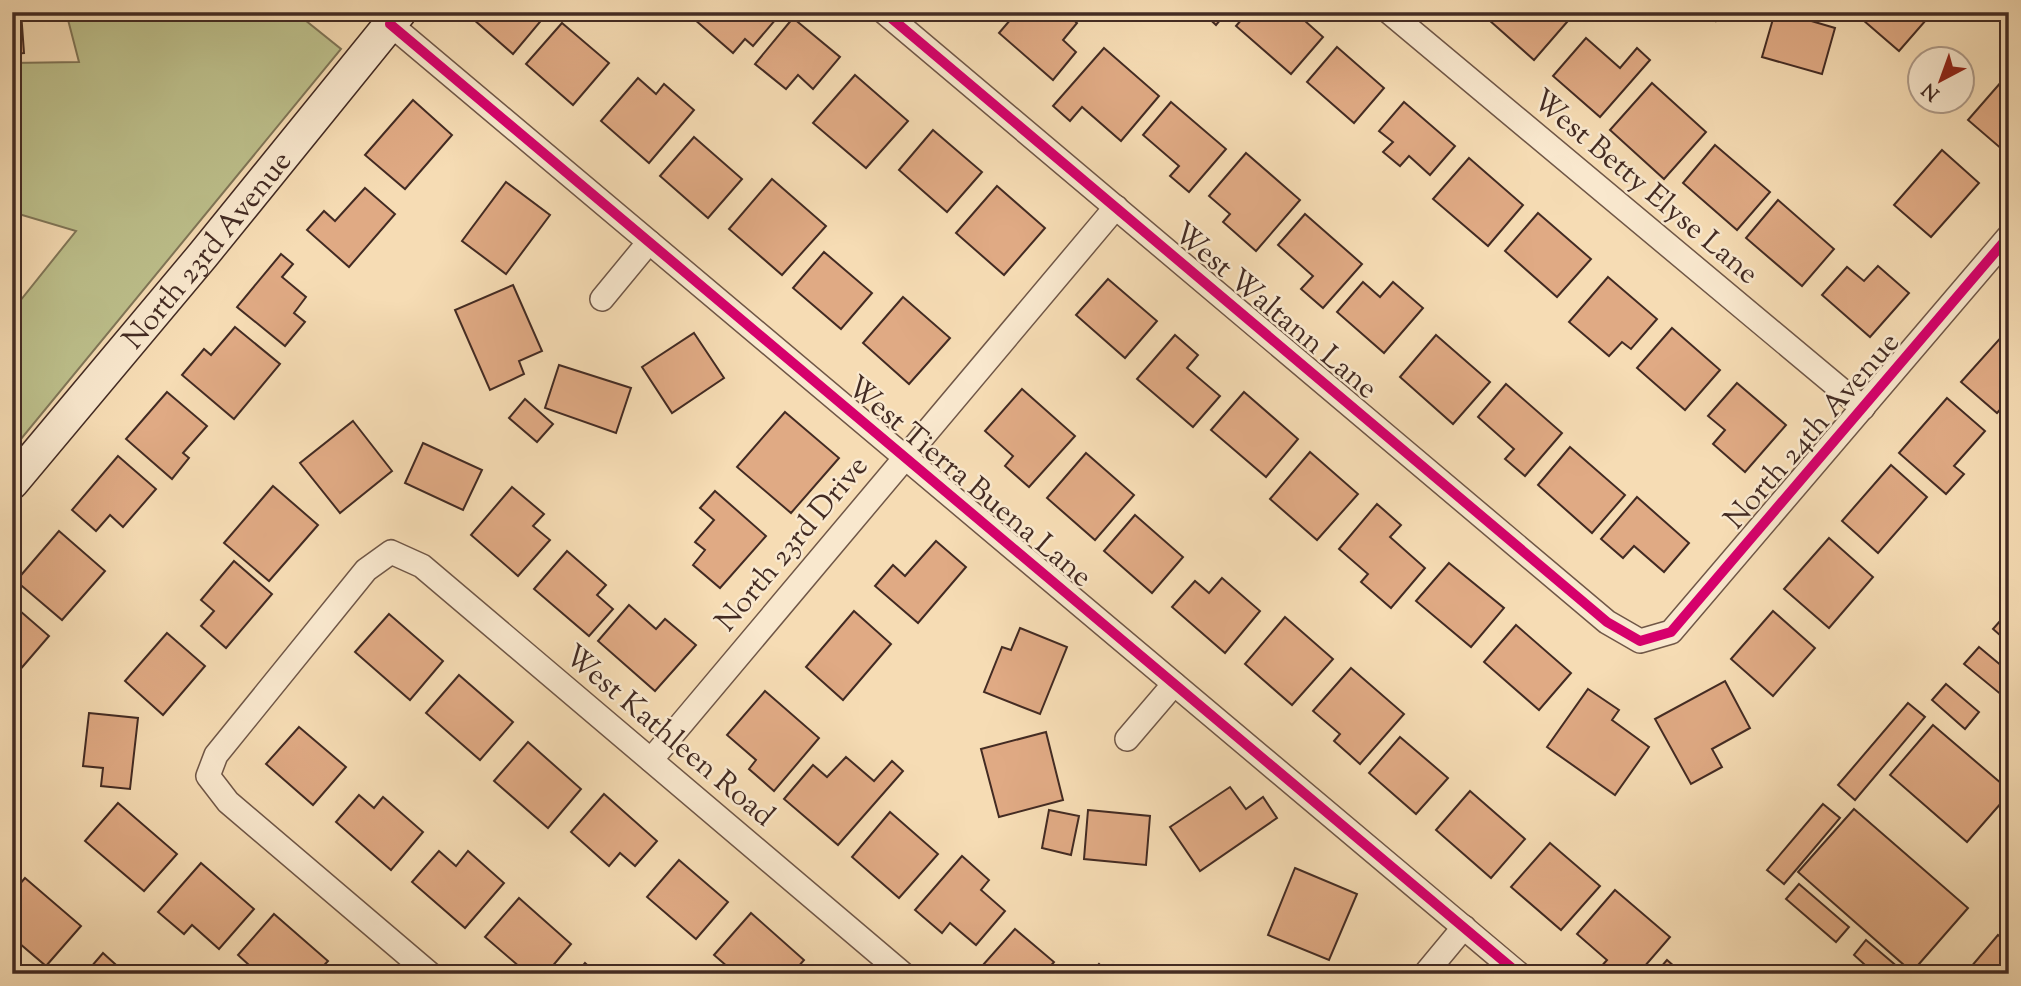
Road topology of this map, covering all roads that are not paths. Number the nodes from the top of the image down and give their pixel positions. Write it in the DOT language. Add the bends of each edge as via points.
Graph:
graph roads {
  1 [pos="884,12"];
  2 [pos="1389,12"];
  3 [pos="395,18"];
  4 [pos="1116,207"];
  5 [pos="2009,236"];
  6 [pos="649,243"];
  7 [pos="602,299"];
  8 [pos="1863,408"];
  9 [pos="904,457"];
  10 [pos="12,483"];
  11 [pos="1640,641"];
  12 [pos="1174,684"];
  13 [pos="1127,739"];
  14 [pos="651,760"];
  15 [pos="1464,927"];
  16 [pos="430,974"];
  17 [pos="903,974"];
  18 [pos="1425,974"];
  19 [pos="1520,974"];
  1 -- 4 [label="street, West Waltann Lane"];
  2 -- 8 [label="street, West Betty Elyse Lane"];
  3 -- 6 [label="street, West Tierra Buena Lane"];
  3 -- 10 [label="street, North 23rd Avenue"];
  4 -- 9 [label="street, North 23rd Drive"];
  4 -- 11 [label="street, West Waltann Lane" via="1607,622"];
  5 -- 8 [label="street, North 24th Avenue"];
  6 -- 7 [label="street"];
  6 -- 9 [label="street, West Tierra Buena Lane"];
  8 -- 11 [label="street, North 24th Avenue" via="1671,632"];
  9 -- 12 [label="street, West Tierra Buena Lane"];
  9 -- 14 [label="street, North 23rd Drive"];
  12 -- 13 [label="street"];
  12 -- 15 [label="street, West Tierra Buena Lane"];
  14 -- 16 [label="street, West Kathleen Road" via="422,566 391,552 366,570 216,755 208,776 228,802"];
  14 -- 17 [label="street, West Kathleen Road"];
  15 -- 18 [label="street"];
  15 -- 19 [label="street, West Tierra Buena Lane"];
}
